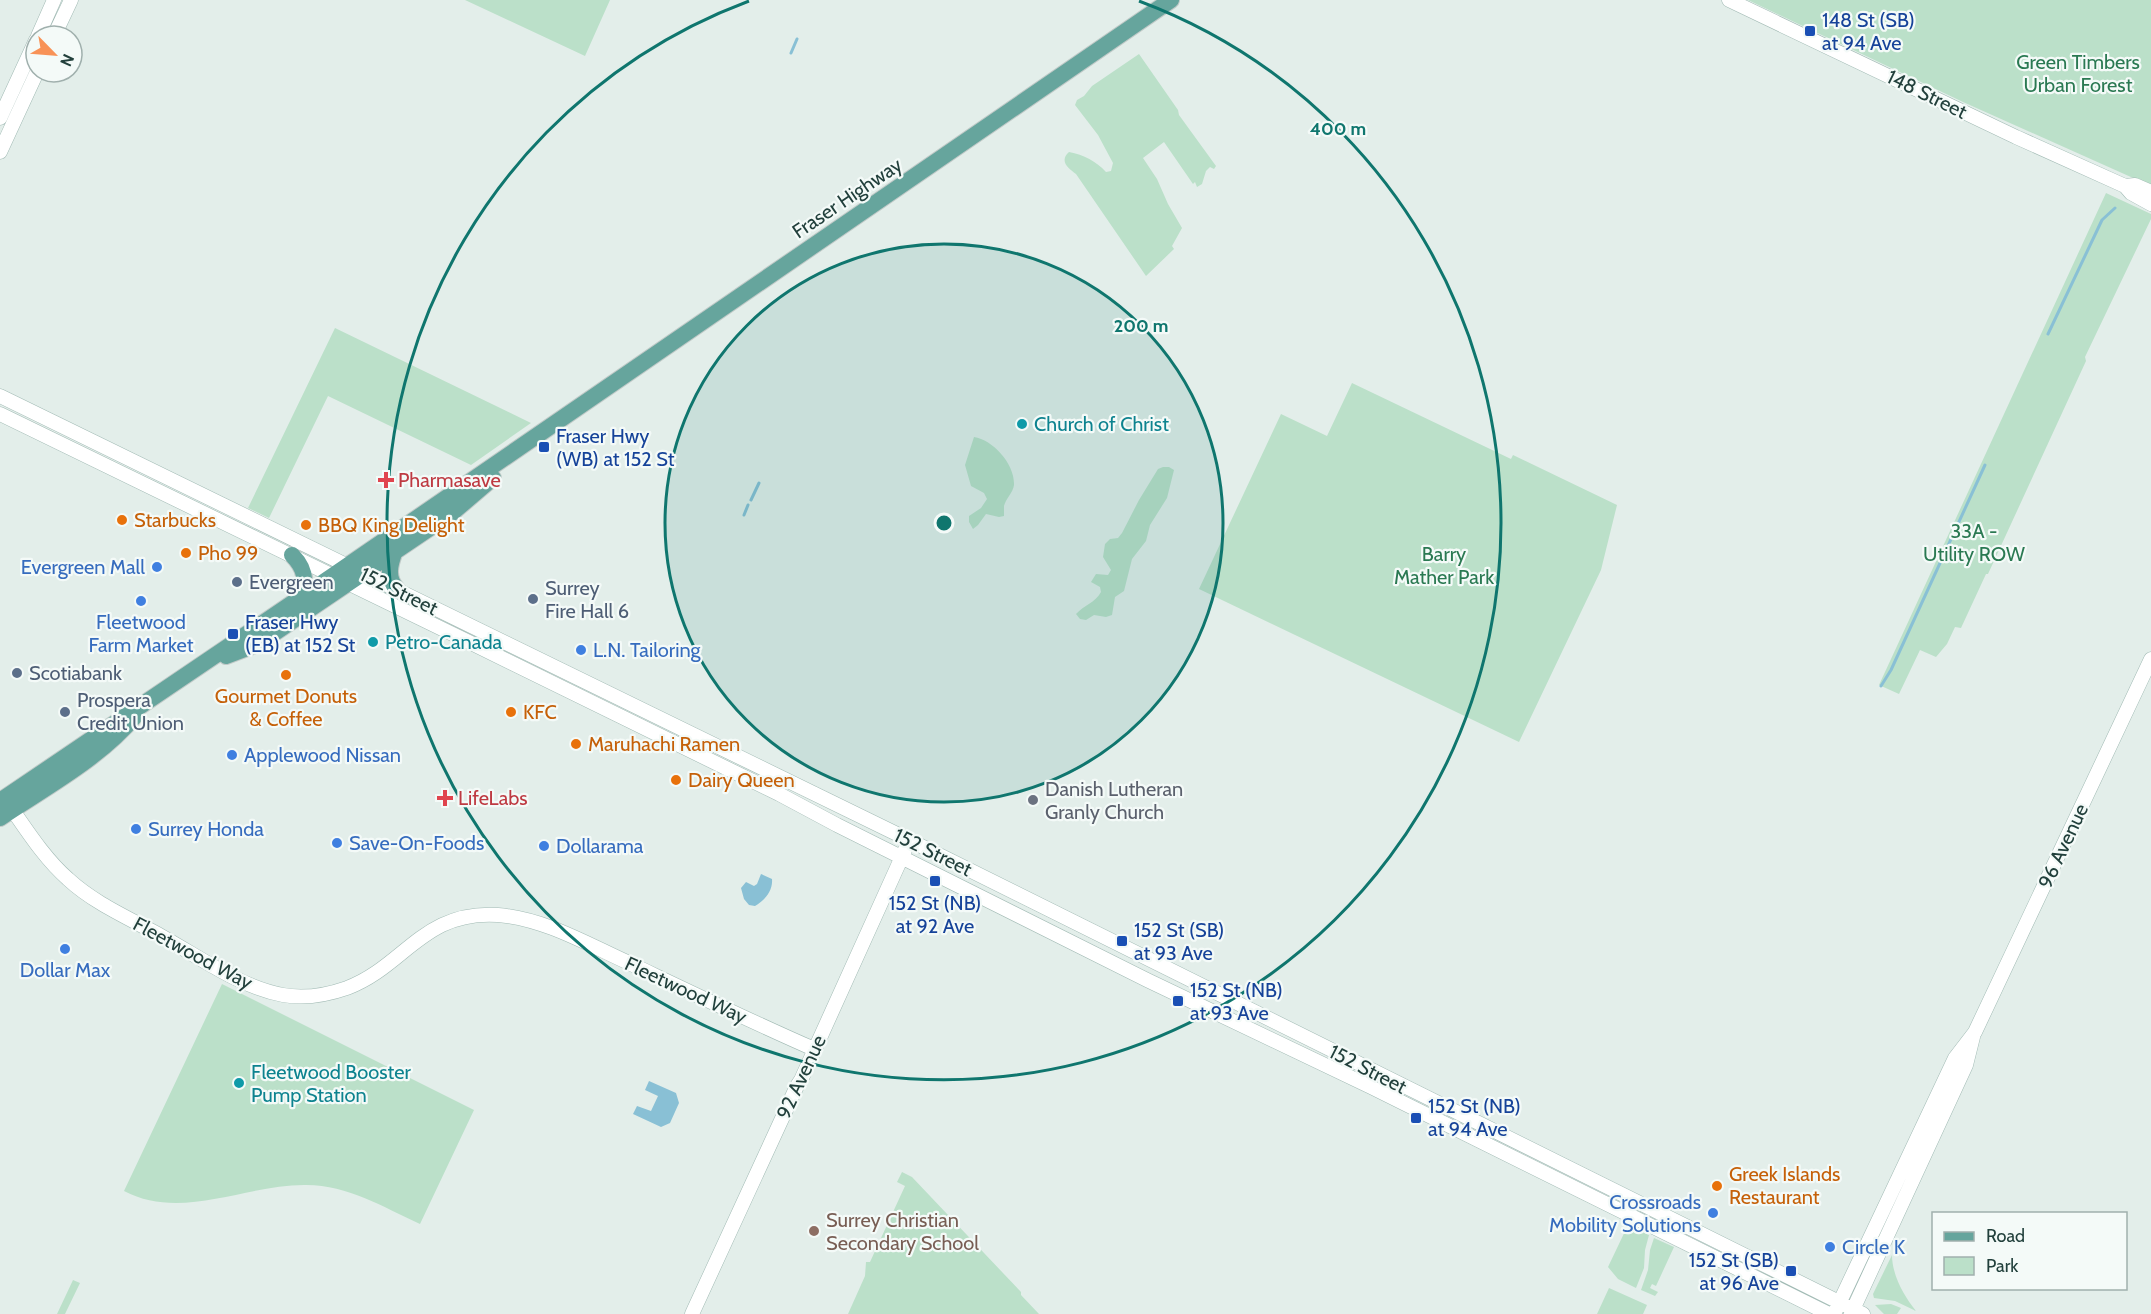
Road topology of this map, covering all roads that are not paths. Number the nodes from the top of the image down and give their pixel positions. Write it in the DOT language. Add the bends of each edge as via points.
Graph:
graph roads {
  1 [pos="54,0"];
  2 [pos="70,0"];
  3 [pos="1171,0"];
  4 [pos="1729,0"];
  5 [pos="43,24"];
  6 [pos="59,24"];
  7 [pos="24,66"];
  8 [pos="31,84"];
  9 [pos="0,118"];
  10 [pos="0,152"];
  11 [pos="2125,186"];
  12 [pos="2151,192"];
  13 [pos="2151,204"];
  14 [pos="0,396"];
  15 [pos="0,414"];
  16 [pos="546,430"];
  17 [pos="395,551"];
  18 [pos="292,555"];
  19 [pos="356,569"];
  20 [pos="341,579"];
  21 [pos="397,589"];
  22 [pos="300,598"];
  23 [pos="521,650"];
  24 [pos="2151,659"];
  25 [pos="202,664"];
  26 [pos="514,664"];
  27 [pos="4,807"];
  28 [pos="909,840"];
  29 [pos="902,857"];
  30 [pos="1974,1032"];
  31 [pos="814,1049"];
  32 [pos="1684,1226"];
  33 [pos="1667,1234"];
  34 [pos="1836,1308"];
  35 [pos="1856,1312"];
  36 [pos="692,1314"];
  37 [pos="1829,1314"];
  1 -- 5 [label="main road"];
  2 -- 6 [label="main road"];
  3 -- 16 [label="main road, Fraser Highway"];
  4 -- 11 [label="main road, 148 Street"];
  7 -- 9 [label="main road"];
  8 -- 10 [label="main road"];
  11 -- 12 [label="main road, 148 Street" via="2135,185"];
  11 -- 13 [label="main road, 148 Street"];
  14 -- 19 [label="main road, 152 Street"];
  15 -- 18 [label="main road, 152 Street"];
  16 -- 17 [label="main road, Fraser Highway" via="511,465 452,513"];
  16 -- 19 [label="main road, Fraser Highway"];
  17 -- 19 [label="main road, Fraser Highway"];
  17 -- 21 [label="main road" via="389,571"];
  18 -- 20 [label="main road, 152 Street"];
  18 -- 22 [label="main road" via="304,573"];
  19 -- 20 [label="main road, Fraser Highway"];
  19 -- 21 [label="main road, 152 Street"];
  20 -- 22 [label="main road, Fraser Highway"];
  20 -- 25 [label="main road, Fraser Highway" via="255,645"];
  20 -- 26 [label="main road, 152 Street"];
  21 -- 23 [label="main road, 152 Street"];
  22 -- 25 [label="main road, Fraser Highway"];
  23 -- 26 [label="main road"];
  23 -- 28 [label="main road, 152 Street"];
  24 -- 30 [label="main road, 96 Avenue"];
  25 -- 27 [label="main road, Fraser Highway"];
  26 -- 29 [label="main road, 152 Street"];
  27 -- 31 [label="main road, Fleetwood Way" via="56,868 87,894 268,991 300,996 340,990 365,979 442,925 476,916 504,916 559,930"];
  28 -- 29 [label="main road, 92 Avenue"];
  28 -- 32 [label="main road, 152 Street"];
  29 -- 31 [label="main road, 92 Avenue"];
  29 -- 33 [label="main road, 152 Street"];
  30 -- 34 [label="main road, 96 Avenue" via="1955,1058"];
  30 -- 35 [label="main road, 96 Avenue" via="1966,1065"];
  31 -- 36 [label="main road, 92 Avenue"];
  32 -- 33 [label="main road"];
  32 -- 34 [label="main road, 152 Street"];
  33 -- 37 [label="main road, 152 Street"];
  34 -- 35 [label="main road, 152 Street"];
}
